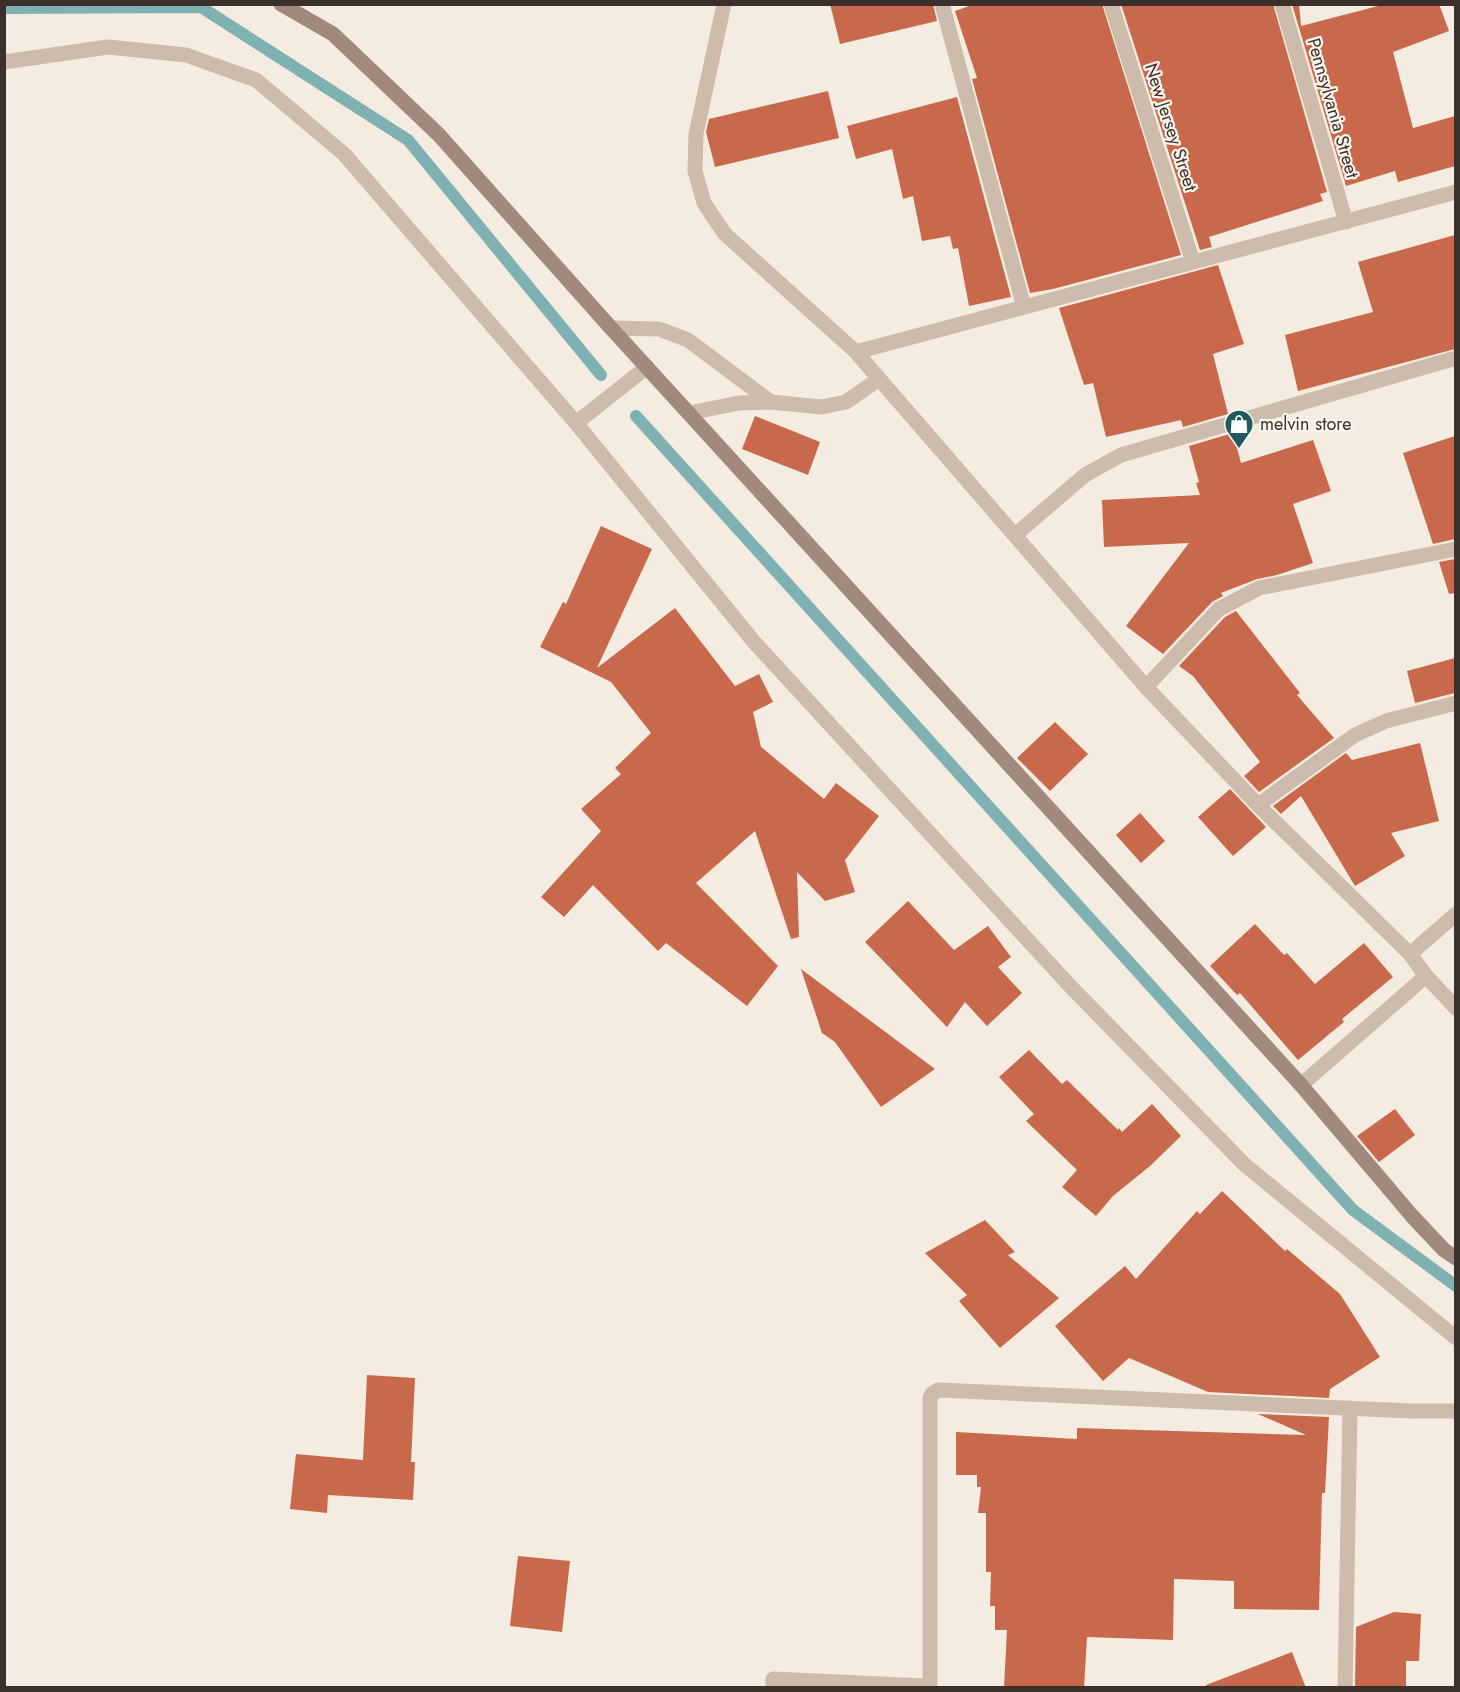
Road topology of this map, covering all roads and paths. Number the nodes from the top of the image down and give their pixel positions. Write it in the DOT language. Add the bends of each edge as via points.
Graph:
graph roads {
  1 [pos="281,4"];
  2 [pos="724,4"];
  3 [pos="942,4"];
  4 [pos="1111,4"];
  5 [pos="1282,4"];
  6 [pos="4,62"];
  7 [pos="1455,192"];
  8 [pos="1346,222"];
  9 [pos="1193,262"];
  10 [pos="1024,307"];
  11 [pos="611,328"];
  12 [pos="856,352"];
  13 [pos="1455,358"];
  14 [pos="647,367"];
  15 [pos="879,379"];
  16 [pos="771,402"];
  17 [pos="689,413"];
  18 [pos="576,423"];
  19 [pos="1015,535"];
  20 [pos="1455,549"];
  21 [pos="1146,687"];
  22 [pos="1455,703"];
  23 [pos="1258,805"];
  24 [pos="1455,914"];
  25 [pos="1410,954"];
  26 [pos="1426,976"];
  27 [pos="1455,1008"];
  28 [pos="1301,1085"];
  29 [pos="1455,1258"];
  30 [pos="1455,1338"];
  31 [pos="1350,1408"];
  32 [pos="1455,1410"];
  33 [pos="773,1688"];
  34 [pos="1345,1688"];
  1 -- 11 [label="street" via="333,34 439,135"];
  2 -- 12 [label="street" via="696,134 695,171 704,203 725,234"];
  3 -- 10 [label="street"];
  4 -- 9 [label="street, New Jersey Street"];
  5 -- 8 [label="street, Pennsylvania Street"];
  6 -- 18 [label="street" via="108,48 186,55 256,80 344,154"];
  7 -- 8 [label="street"];
  8 -- 9 [label="street"];
  9 -- 10 [label="street"];
  10 -- 12 [label="street"];
  11 -- 14 [label="street"];
  11 -- 16 [label="street" via="659,329 688,340"];
  12 -- 15 [label="street"];
  13 -- 19 [label="street" via="1121,455 1085,475"];
  14 -- 17 [label="street"];
  14 -- 18 [label="street"];
  15 -- 16 [label="street" via="846,402 821,407"];
  15 -- 19 [label="street"];
  16 -- 17 [label="street" via="739,403"];
  17 -- 28 [label="street"];
  18 -- 30 [label="street" via="754,642 1071,987 1245,1165"];
  19 -- 21 [label="street"];
  20 -- 21 [label="street" via="1259,588 1219,609"];
  21 -- 23 [label="street"];
  22 -- 23 [label="street" via="1386,721 1356,735"];
  23 -- 25 [label="street"];
  24 -- 25 [label="street"];
  25 -- 26 [label="street"];
  26 -- 27 [label="street"];
  26 -- 28 [label="street"];
  28 -- 29 [label="street" via="1412,1216"];
  31 -- 32 [label="street"];
  31 -- 33 [label="street" via="938,1390 930,1398 930,1684 773,1679"];
  31 -- 34 [label="street"];
}
